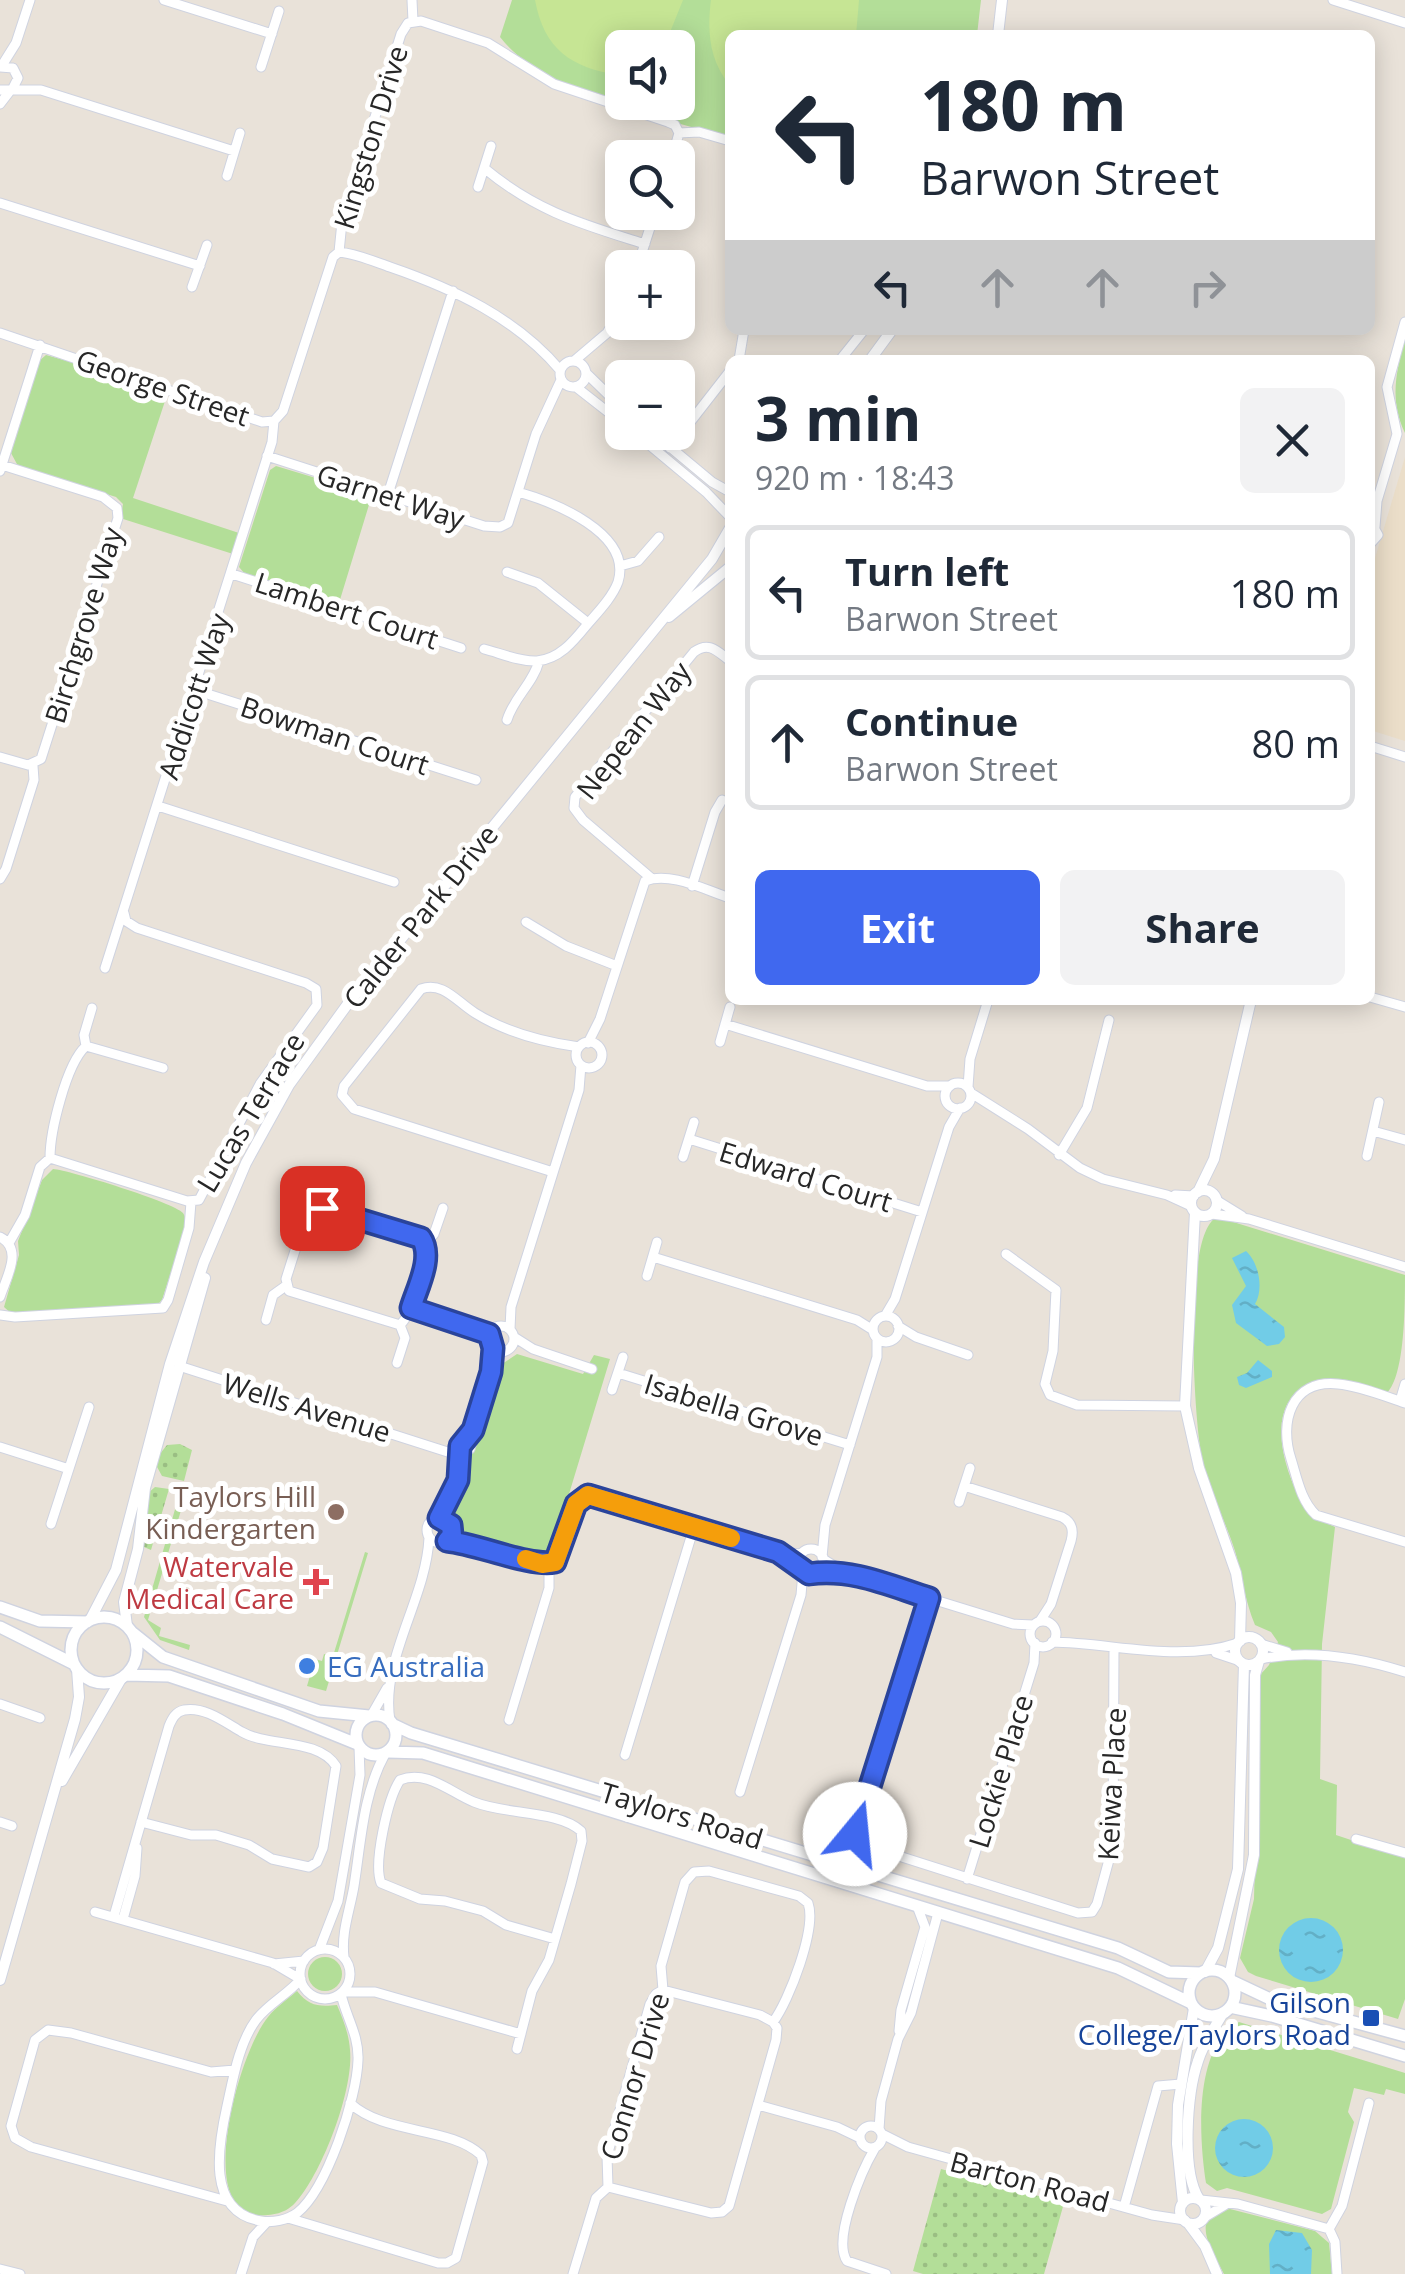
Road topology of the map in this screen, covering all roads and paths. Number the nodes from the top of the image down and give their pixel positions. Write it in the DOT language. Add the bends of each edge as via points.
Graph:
graph roads {
  1 [pos="30,0"];
  2 [pos="164,0"];
  3 [pos="412,0"];
  4 [pos="1002,0"];
  5 [pos="1333,0"];
  6 [pos="279,12"];
  7 [pos="413,22"];
  8 [pos="1405,24"];
  9 [pos="999,30"];
  10 [pos="272,34"];
  11 [pos="16,43"];
  12 [pos="0,67"];
  13 [pos="261,67"];
  14 [pos="18,76"];
  15 [pos="7,90"];
  16 [pos="41,90"];
  17 [pos="0,104"];
  18 [pos="240,133"];
  19 [pos="678,133"];
  20 [pos="676,140"];
  21 [pos="725,140"];
  22 [pos="491,146"];
  23 [pos="234,151"];
  24 [pos="484,168"];
  25 [pos="227,176"];
  26 [pos="478,187"];
  27 [pos="0,203"];
  28 [pos="649,230"];
  29 [pos="645,244"];
  30 [pos="207,245"];
  31 [pos="643,250"];
  32 [pos="339,252"];
  33 [pos="200,266"];
  34 [pos="192,287"];
  35 [pos="453,291"];
  36 [pos="1405,322"];
  37 [pos="0,332"];
  38 [pos="605,332"];
  39 [pos="860,335"];
  40 [pos="596,344"];
  41 [pos="40,346"];
  42 [pos="844,355"];
  43 [pos="565,368"];
  44 [pos="585,371"];
  45 [pos="725,377"];
  46 [pos="573,387"];
  47 [pos="605,391"];
  48 [pos="550,404"];
  49 [pos="605,411"];
  50 [pos="695,416"];
  51 [pos="274,421"];
  52 [pos="656,450"];
  53 [pos="672,450"];
  54 [pos="268,456"];
  55 [pos="1,468"];
  56 [pos="725,489"];
  57 [pos="518,492"];
  58 [pos="388,494"];
  59 [pos="725,513"];
  60 [pos="1375,513"];
  61 [pos="659,536"];
  62 [pos="725,537"];
  63 [pos="620,566"];
  64 [pos="725,571"];
  65 [pos="507,572"];
  66 [pos="232,574"];
  67 [pos="588,623"];
  68 [pos="649,634"];
  69 [pos="461,648"];
  70 [pos="484,650"];
  71 [pos="725,657"];
  72 [pos="539,661"];
  73 [pos="195,690"];
  74 [pos="506,720"];
  75 [pos="1375,748"];
  76 [pos="0,756"];
  77 [pos="1405,758"];
  78 [pos="33,766"];
  79 [pos="476,780"];
  80 [pos="722,800"];
  81 [pos="158,806"];
  82 [pos="0,878"];
  83 [pos="650,878"];
  84 [pos="394,882"];
  85 [pos="692,886"];
  86 [pos="725,896"];
  87 [pos="124,912"];
  88 [pos="526,922"];
  89 [pos="617,966"];
  90 [pos="105,968"];
  91 [pos="1375,998"];
  92 [pos="986,1005"];
  93 [pos="1248,1005"];
  94 [pos="730,1007"];
  95 [pos="92,1008"];
  96 [pos="1405,1008"];
  97 [pos="1109,1020"];
  98 [pos="725,1024"];
  99 [pos="720,1042"];
  100 [pos="86,1046"];
  101 [pos="586,1054"];
  102 [pos="970,1059"];
  103 [pos="163,1068"];
  104 [pos="952,1085"];
  105 [pos="928,1086"];
  106 [pos="969,1090"];
  107 [pos="1379,1102"];
  108 [pos="956,1104"];
  109 [pos="991,1106"];
  110 [pos="694,1122"];
  111 [pos="1372,1131"];
  112 [pos="689,1139"];
  113 [pos="1405,1140"];
  114 [pos="1059,1154"];
  115 [pos="1367,1156"];
  116 [pos="683,1157"];
  117 [pos="50,1158"];
  118 [pos="1214,1158"];
  119 [pos="554,1172"];
  120 [pos="324,1174"];
  121 [pos="1216,1199"];
  122 [pos="191,1202"];
  123 [pos="1194,1202"];
  124 [pos="443,1208"];
  125 [pos="313,1210"];
  126 [pos="922,1212"];
  127 [pos="1210,1215"];
  128 [pos="1249,1220"];
  129 [pos="5,1240"];
  130 [pos="1196,1241"];
  131 [pos="657,1242"];
  132 [pos="426,1244"];
  133 [pos="1006,1254"];
  134 [pos="653,1257"];
  135 [pos="1401,1268"];
  136 [pos="647,1276"];
  137 [pos="288,1286"];
  138 [pos="0,1297"];
  139 [pos="411,1308"];
  140 [pos="0,1315"];
  141 [pos="266,1320"];
  142 [pos="400,1325"];
  143 [pos="884,1325"];
  144 [pos="916,1337"];
  145 [pos="892,1339"];
  146 [pos="505,1340"];
  147 [pos="968,1355"];
  148 [pos="623,1356"];
  149 [pos="877,1358"];
  150 [pos="397,1363"];
  151 [pos="175,1365"];
  152 [pos="592,1369"];
  153 [pos="618,1373"];
  154 [pos="1405,1384"];
  155 [pos="612,1390"];
  156 [pos="1402,1402"];
  157 [pos="1185,1406"];
  158 [pos="89,1407"];
  159 [pos="850,1445"];
  160 [pos="0,1447"];
  161 [pos="460,1452"];
  162 [pos="970,1468"];
  163 [pos="69,1469"];
  164 [pos="144,1476"];
  165 [pos="964,1486"];
  166 [pos="960,1502"];
  167 [pos="51,1524"];
  168 [pos="825,1525"];
  169 [pos="694,1527"];
  170 [pos="446,1531"];
  171 [pos="429,1538"];
  172 [pos="1405,1542"];
  173 [pos="823,1558"];
  174 [pos="428,1562"];
  175 [pos="549,1563"];
  176 [pos="807,1564"];
  177 [pos="844,1572"];
  178 [pos="929,1598"];
  179 [pos="1241,1603"];
  180 [pos="1052,1604"];
  181 [pos="0,1607"];
  182 [pos="88,1621"];
  183 [pos="0,1627"];
  184 [pos="1053,1627"];
  185 [pos="130,1629"];
  186 [pos="1039,1636"];
  187 [pos="1075,1642"];
  188 [pos="1239,1642"];
  189 [pos="1260,1643"];
  190 [pos="1114,1649"];
  191 [pos="1208,1651"];
  192 [pos="1294,1654"];
  193 [pos="1260,1660"];
  194 [pos="1242,1662"];
  195 [pos="76,1666"];
  196 [pos="1405,1672"];
  197 [pos="124,1677"];
  198 [pos="388,1686"];
  199 [pos="0,1704"];
  200 [pos="370,1716"];
  201 [pos="40,1718"];
  202 [pos="509,1720"];
  203 [pos="392,1722"];
  204 [pos="358,1745"];
  205 [pos="386,1753"];
  206 [pos="625,1756"];
  207 [pos="740,1792"];
  208 [pos="50,1804"];
  209 [pos="0,1822"];
  210 [pos="142,1822"];
  211 [pos="12,1826"];
  212 [pos="1356,1839"];
  213 [pos="1405,1853"];
  214 [pos="967,1879"];
  215 [pos="908,1883"];
  216 [pos="917,1906"];
  217 [pos="94,1912"];
  218 [pos="938,1912"];
  219 [pos="118,1918"];
  220 [pos="555,1939"];
  221 [pos="319,1950"];
  222 [pos="344,1957"];
  223 [pos="304,1961"];
  224 [pos="274,1964"];
  225 [pos="350,1972"];
  226 [pos="1203,1972"];
  227 [pos="300,1979"];
  228 [pos="0,1980"];
  229 [pos="1230,1980"];
  230 [pos="663,1990"];
  231 [pos="375,1992"];
  232 [pos="342,1993"];
  233 [pos="1193,2006"];
  234 [pos="1227,2010"];
  235 [pos="773,2022"];
  236 [pos="521,2034"];
  237 [pos="1405,2036"];
  238 [pos="898,2039"];
  239 [pos="517,2049"];
  240 [pos="1405,2056"];
  241 [pos="236,2070"];
  242 [pos="210,2072"];
  243 [pos="1181,2084"];
  244 [pos="231,2088"];
  245 [pos="350,2103"];
  246 [pos="1369,2104"];
  247 [pos="758,2105"];
  248 [pos="369,2118"];
  249 [pos="344,2121"];
  250 [pos="871,2137"];
  251 [pos="221,2184"];
  252 [pos="608,2187"];
  253 [pos="196,2195"];
  254 [pos="227,2200"];
  255 [pos="1200,2200"];
  256 [pos="1182,2204"];
  257 [pos="1238,2204"];
  258 [pos="304,2206"];
  259 [pos="1124,2207"];
  260 [pos="1152,2215"];
  261 [pos="244,2216"];
  262 [pos="288,2218"];
  263 [pos="1204,2218"];
  264 [pos="267,2222"];
  265 [pos="1186,2222"];
  266 [pos="313,2226"];
  267 [pos="1329,2229"];
  268 [pos="249,2246"];
  269 [pos="1205,2246"];
  270 [pos="0,2269"];
  271 [pos="20,2274"];
  272 [pos="240,2274"];
  273 [pos="574,2274"];
  274 [pos="886,2274"];
  275 [pos="1217,2274"];
  276 [pos="1337,2274"];
  1 -- 11 [label="street"];
  2 -- 10 [label="street"];
  3 -- 7 [label="street"];
  4 -- 9 [label="street"];
  5 -- 8 [label="street"];
  6 -- 10 [label="street"];
  7 -- 19 [label="street, Kingston Drive" via="488,42 554,84 668,122"];
  7 -- 32 [label="street, Kingston Drive" via="401,34"];
  10 -- 13 [label="street"];
  11 -- 12 [label="street"];
  11 -- 14 [label="street"];
  12 -- 14 [label="street"];
  14 -- 15 [label="street"];
  14 -- 16 [label="street"];
  15 -- 16 [label="street"];
  15 -- 17 [label="street"];
  16 -- 23 [label="street"];
  18 -- 23 [label="street"];
  19 -- 20 [label="street"];
  19 -- 21 [label="street, Kingston Drive"];
  22 -- 24 [label="street"];
  23 -- 25 [label="street"];
  24 -- 26 [label="street"];
  24 -- 29 [label="street" via="525,200"];
  27 -- 33 [label="street"];
  28 -- 29 [label="street"];
  29 -- 31 [label="street"];
  30 -- 33 [label="street"];
  32 -- 35 [label="street"];
  32 -- 51 [label="street, George Street" via="332,256 283,411"];
  33 -- 34 [label="street"];
  35 -- 43 [label="street"];
  35 -- 58 [label="street"];
  36 -- 60 [label="street" via="1387,387 1398,434"];
  37 -- 41 [label="street, George Street"];
  38 -- 40 [label="street"];
  39 -- 42 [label="street"];
  40 -- 43 [label="street"];
  40 -- 44 [label="street, Garnet Way"];
  41 -- 51 [label="street, George Street"];
  41 -- 55 [label="street"];
  43 -- 44 [label="street"];
  43 -- 46 [label="street"];
  43 -- 48 [label="street, Garnet Way"];
  44 -- 46 [label="street, Garnet Way"];
  44 -- 47 [label="street"];
  45 -- 50 [label="street"];
  46 -- 48 [label="street, Garnet Way"];
  46 -- 49 [label="street"];
  48 -- 57 [label="street, Garnet Way"];
  51 -- 54 [label="street, Addicott Way"];
  52 -- 59 [label="street"];
  53 -- 56 [label="street"];
  54 -- 58 [label="street, Garnet Way"];
  54 -- 66 [label="street, Addicott Way"];
  55 -- 78 [label="street, Birchgrove Way" via="103,497 117,508 41,759"];
  57 -- 58 [label="street, Garnet Way" via="508,523 500,527"];
  57 -- 63 [label="street" via="573,512 609,542"];
  61 -- 63 [label="street" via="638,562"];
  62 -- 68 [label="street, Calder Park Drive"];
  63 -- 67 [label="street" via="614,592"];
  64 -- 68 [label="street, Calder Park Drive"];
  65 -- 67 [label="street" via="538,583"];
  66 -- 69 [label="street, Lambert Court"];
  66 -- 73 [label="street, Addicott Way"];
  67 -- 72 [label="street" via="557,655"];
  68 -- 151 [label="street, Calder Park Drive" via="315,1046 266,1123 222,1220"];
  70 -- 72 [label="street"];
  71 -- 83 [label="street, Nepean Way" via="710,646 694,652 575,797 583,820"];
  72 -- 74 [label="street"];
  73 -- 79 [label="street, Bowman Court"];
  73 -- 81 [label="street, Addicott Way"];
  75 -- 77 [label="street"];
  76 -- 78 [label="street"];
  78 -- 82 [label="street"];
  80 -- 85 [label="street"];
  81 -- 84 [label="street"];
  81 -- 87 [label="street, Addicott Way"];
  83 -- 85 [label="street"];
  83 -- 89 [label="street"];
  85 -- 86 [label="street"];
  87 -- 90 [label="street, Addicott Way"];
  87 -- 122 [label="street, Lucas Terrace" via="137,928 306,984 318,994 241,1117 202,1197"];
  88 -- 89 [label="street"];
  89 -- 101 [label="street"];
  91 -- 96 [label="street"];
  92 -- 102 [label="street"];
  93 -- 118 [label="street"];
  94 -- 98 [label="street"];
  95 -- 100 [label="street"];
  97 -- 114 [label="street" via="1087,1108"];
  98 -- 99 [label="street"];
  98 -- 105 [label="street"];
  100 -- 103 [label="street"];
  100 -- 117 [label="street" via="53,1127"];
  101 -- 119 [label="street"];
  101 -- 119 [label="street" via="506,1030 431,985 344,1086 342,1095 354,1109"];
  102 -- 104 [label="street"];
  102 -- 106 [label="street"];
  104 -- 105 [label="street"];
  104 -- 106 [label="street"];
  104 -- 108 [label="street"];
  105 -- 108 [label="street"];
  106 -- 108 [label="street"];
  106 -- 109 [label="street"];
  107 -- 111 [label="street"];
  108 -- 109 [label="street"];
  108 -- 126 [label="street"];
  109 -- 114 [label="street"];
  110 -- 112 [label="street, Edward Court"];
  111 -- 113 [label="street"];
  111 -- 115 [label="street"];
  112 -- 116 [label="street, Edward Court"];
  112 -- 126 [label="street, Edward Court"];
  114 -- 123 [label="street" via="1103,1179"];
  117 -- 122 [label="street, Lucas Terrace"];
  117 -- 129 [label="street" via="40,1167 24,1216"];
  118 -- 121 [label="street"];
  118 -- 123 [label="street"];
  119 -- 146 [label="street"];
  120 -- 125 [label="street"];
  121 -- 123 [label="street" via="1209,1192"];
  121 -- 127 [label="street"];
  121 -- 128 [label="street"];
  122 -- 140 [label="street" via="187,1236 162,1308"];
  123 -- 127 [label="street"];
  123 -- 130 [label="street"];
  124 -- 132 [label="street"];
  125 -- 132 [label="street"];
  125 -- 137 [label="street"];
  126 -- 143 [label="street"];
  127 -- 128 [label="street"];
  127 -- 130 [label="street"];
  128 -- 135 [label="street"];
  129 -- 138 [label="street" via="13,1256"];
  130 -- 157 [label="street"];
  131 -- 134 [label="street"];
  132 -- 139 [label="street"];
  133 -- 157 [label="street" via="1056,1290 1054,1351 1045,1384 1050,1394 1077,1404"];
  134 -- 136 [label="street"];
  134 -- 143 [label="street"];
  137 -- 141 [label="street" via="273,1295"];
  137 -- 142 [label="street" via="295,1294"];
  139 -- 142 [label="street"];
  139 -- 146 [label="street"];
  142 -- 150 [label="street" via="405,1338"];
  143 -- 144 [label="street"];
  143 -- 145 [label="street"];
  143 -- 145 [label="street"];
  143 -- 149 [label="street"];
  144 -- 145 [label="street"];
  144 -- 147 [label="street"];
  145 -- 149 [label="street"];
  146 -- 152 [label="street"];
  146 -- 161 [label="street"];
  148 -- 153 [label="street, Isabella Grove"];
  149 -- 159 [label="street"];
  151 -- 161 [label="street, Wells Avenue"];
  151 -- 164 [label="street, Calder Park Drive"];
  153 -- 155 [label="street, Isabella Grove"];
  153 -- 159 [label="street, Isabella Grove"];
  154 -- 156 [label="street"];
  156 -- 172 [label="street" via="1325,1384 1294,1402 1284,1426 1307,1506 1316,1515"];
  157 -- 179 [label="street"];
  158 -- 163 [label="street"];
  159 -- 168 [label="street"];
  160 -- 163 [label="street"];
  161 -- 170 [label="street"];
  162 -- 165 [label="street"];
  163 -- 167 [label="street"];
  164 -- 182 [label="street, Calder Park Drive" via="116,1570"];
  164 -- 185 [label="street, Calder Park Drive" via="138,1549 124,1602"];
  165 -- 166 [label="street"];
  165 -- 180 [label="street" via="1070,1523"];
  168 -- 173 [label="street"];
  168 -- 176 [label="street"];
  169 -- 175 [label="street" via="584,1496"];
  169 -- 176 [label="street"];
  169 -- 206 [label="street"];
  170 -- 171 [label="street"];
  170 -- 171 [label="street" via="428,1526"];
  170 -- 174 [label="street"];
  170 -- 175 [label="street"];
  171 -- 174 [label="street"];
  173 -- 176 [label="street"];
  173 -- 176 [label="street" via="816,1551"];
  173 -- 177 [label="street"];
  174 -- 198 [label="street"];
  175 -- 202 [label="street" via="549,1588"];
  176 -- 177 [label="street"];
  176 -- 207 [label="street"];
  177 -- 178 [label="street"];
  178 -- 186 [label="street"];
  178 -- 214 [label="street" via="855,1834 866,1848"];
  179 -- 188 [label="street"];
  179 -- 189 [label="street"];
  180 -- 184 [label="street"];
  180 -- 186 [label="street"];
  181 -- 182 [label="main road" via="40,1621"];
  182 -- 185 [label="main road" via="105,1617"];
  182 -- 195 [label="main road" via="72,1641"];
  183 -- 195 [label="main road"];
  184 -- 186 [label="street"];
  184 -- 186 [label="street"];
  184 -- 187 [label="street"];
  185 -- 197 [label="main road" via="137,1655"];
  185 -- 200 [label="main road" via="164,1657 319,1712"];
  186 -- 187 [label="street"];
  186 -- 214 [label="street, Lockie Place"];
  187 -- 190 [label="street"];
  188 -- 189 [label="street"];
  188 -- 191 [label="street"];
  188 -- 194 [label="street"];
  189 -- 192 [label="street"];
  189 -- 193 [label="street"];
  190 -- 191 [label="street"];
  190 -- 214 [label="street, Keiwa Place" via="1112,1845 1092,1912"];
  191 -- 194 [label="street"];
  192 -- 193 [label="street"];
  192 -- 196 [label="street" via="1364,1659"];
  193 -- 194 [label="street"];
  193 -- 229 [label="street" via="1253,1871"];
  194 -- 226 [label="street" via="1238,1870 1218,1948"];
  195 -- 197 [label="main road" via="92,1681"];
  195 -- 208 [label="street" via="78,1707"];
  197 -- 204 [label="main road" via="169,1676"];
  197 -- 208 [label="street"];
  198 -- 200 [label="street"];
  198 -- 203 [label="street"];
  199 -- 201 [label="street"];
  200 -- 203 [label="main road"];
  200 -- 204 [label="main road" via="358,1724"];
  203 -- 205 [label="main road" via="396,1742"];
  203 -- 215 [label="main road, Taylors Road" via="426,1738"];
  204 -- 205 [label="main road" via="374,1756"];
  204 -- 221 [label="street" via="360,1775 338,1901"];
  205 -- 216 [label="main road, Taylors Road" via="423,1753"];
  205 -- 222 [label="street" via="364,1819"];
  208 -- 228 [label="street"];
  209 -- 211 [label="street"];
  210 -- 210 [label="street" via="169,1726 182,1710 314,1751 336,1766 323,1848 309,1867 216,1835"];
  210 -- 219 [label="street" via="135,1876"];
  212 -- 213 [label="street"];
  215 -- 218 [label="main road" via="931,1898"];
  215 -- 226 [label="main road, Taylors Road" via="1118,1948 1169,1972"];
  216 -- 218 [label="main road, Taylors Road"];
  216 -- 238 [label="street" via="924,1928"];
  217 -- 219 [label="street"];
  218 -- 233 [label="main road, Taylors Road" via="1134,1974"];
  218 -- 238 [label="street" via="912,2013"];
  219 -- 224 [label="street"];
  220 -- 220 [label="street" via="582,1841 579,1828 474,1802 415,1777 400,1780 382,1844 381,1883"];
  220 -- 236 [label="street"];
  221 -- 222 [label="street"];
  221 -- 223 [label="street"];
  222 -- 225 [label="street"];
  223 -- 224 [label="street"];
  223 -- 227 [label="street"];
  224 -- 227 [label="street"];
  225 -- 231 [label="street"];
  225 -- 232 [label="street"];
  226 -- 229 [label="main road"];
  226 -- 233 [label="main road" via="1192,1983"];
  227 -- 232 [label="street" via="313,1996 328,2000"];
  227 -- 241 [label="street" via="254,2023"];
  229 -- 234 [label="main road" via="1235,1995"];
  229 -- 237 [label="main road" via="1270,1999"];
  230 -- 235 [label="street"];
  230 -- 235 [label="street, Connor Drive" via="662,1966 690,1874 709,1871 798,1896 810,1906 809,1924 788,2001"];
  230 -- 252 [label="street, Connor Drive" via="652,1998 607,2156"];
  231 -- 232 [label="street"];
  231 -- 236 [label="street"];
  232 -- 245 [label="street" via="358,2050"];
  233 -- 234 [label="main road" via="1211,2016"];
  233 -- 243 [label="street"];
  234 -- 240 [label="main road" via="1272,2016"];
  234 -- 255 [label="street" via="1202,2050 1192,2094 1191,2177"];
  235 -- 247 [label="street" via="776,2040"];
  236 -- 239 [label="street"];
  238 -- 250 [label="street"];
  241 -- 242 [label="street"];
  241 -- 244 [label="street"];
  242 -- 244 [label="street"];
  242 -- 253 [label="street" via="48,2030 35,2040 11,2126 15,2138 30,2147"];
  243 -- 256 [label="street"];
  243 -- 259 [label="street" via="1158,2086"];
  244 -- 251 [label="street"];
  245 -- 248 [label="street"];
  245 -- 249 [label="street"];
  246 -- 267 [label="street" via="1342,2206"];
  247 -- 250 [label="street"];
  247 -- 252 [label="street" via="722,2212"];
  248 -- 249 [label="street"];
  248 -- 266 [label="street" via="481,2155 456,2258 438,2263"];
  249 -- 258 [label="street"];
  250 -- 259 [label="street, Barton Road"];
  250 -- 274 [label="street" via="842,2253 852,2264"];
  251 -- 253 [label="street"];
  251 -- 254 [label="street"];
  252 -- 273 [label="street, Connor Drive" via="596,2198"];
  253 -- 254 [label="street"];
  254 -- 261 [label="street"];
  255 -- 256 [label="street"];
  255 -- 257 [label="street"];
  255 -- 263 [label="street"];
  256 -- 260 [label="street"];
  256 -- 265 [label="street"];
  257 -- 263 [label="street" via="1220,2206"];
  257 -- 267 [label="street"];
  258 -- 262 [label="street"];
  258 -- 266 [label="street"];
  259 -- 260 [label="street, Barton Road"];
  260 -- 265 [label="street, Barton Road"];
  261 -- 264 [label="street"];
  261 -- 268 [label="street"];
  262 -- 264 [label="street"];
  262 -- 266 [label="street"];
  263 -- 265 [label="street"];
  263 -- 269 [label="street"];
  264 -- 268 [label="street"];
  265 -- 269 [label="street"];
  267 -- 276 [label="street"];
  268 -- 272 [label="street"];
  269 -- 275 [label="street"];
  270 -- 271 [label="street"];
}
